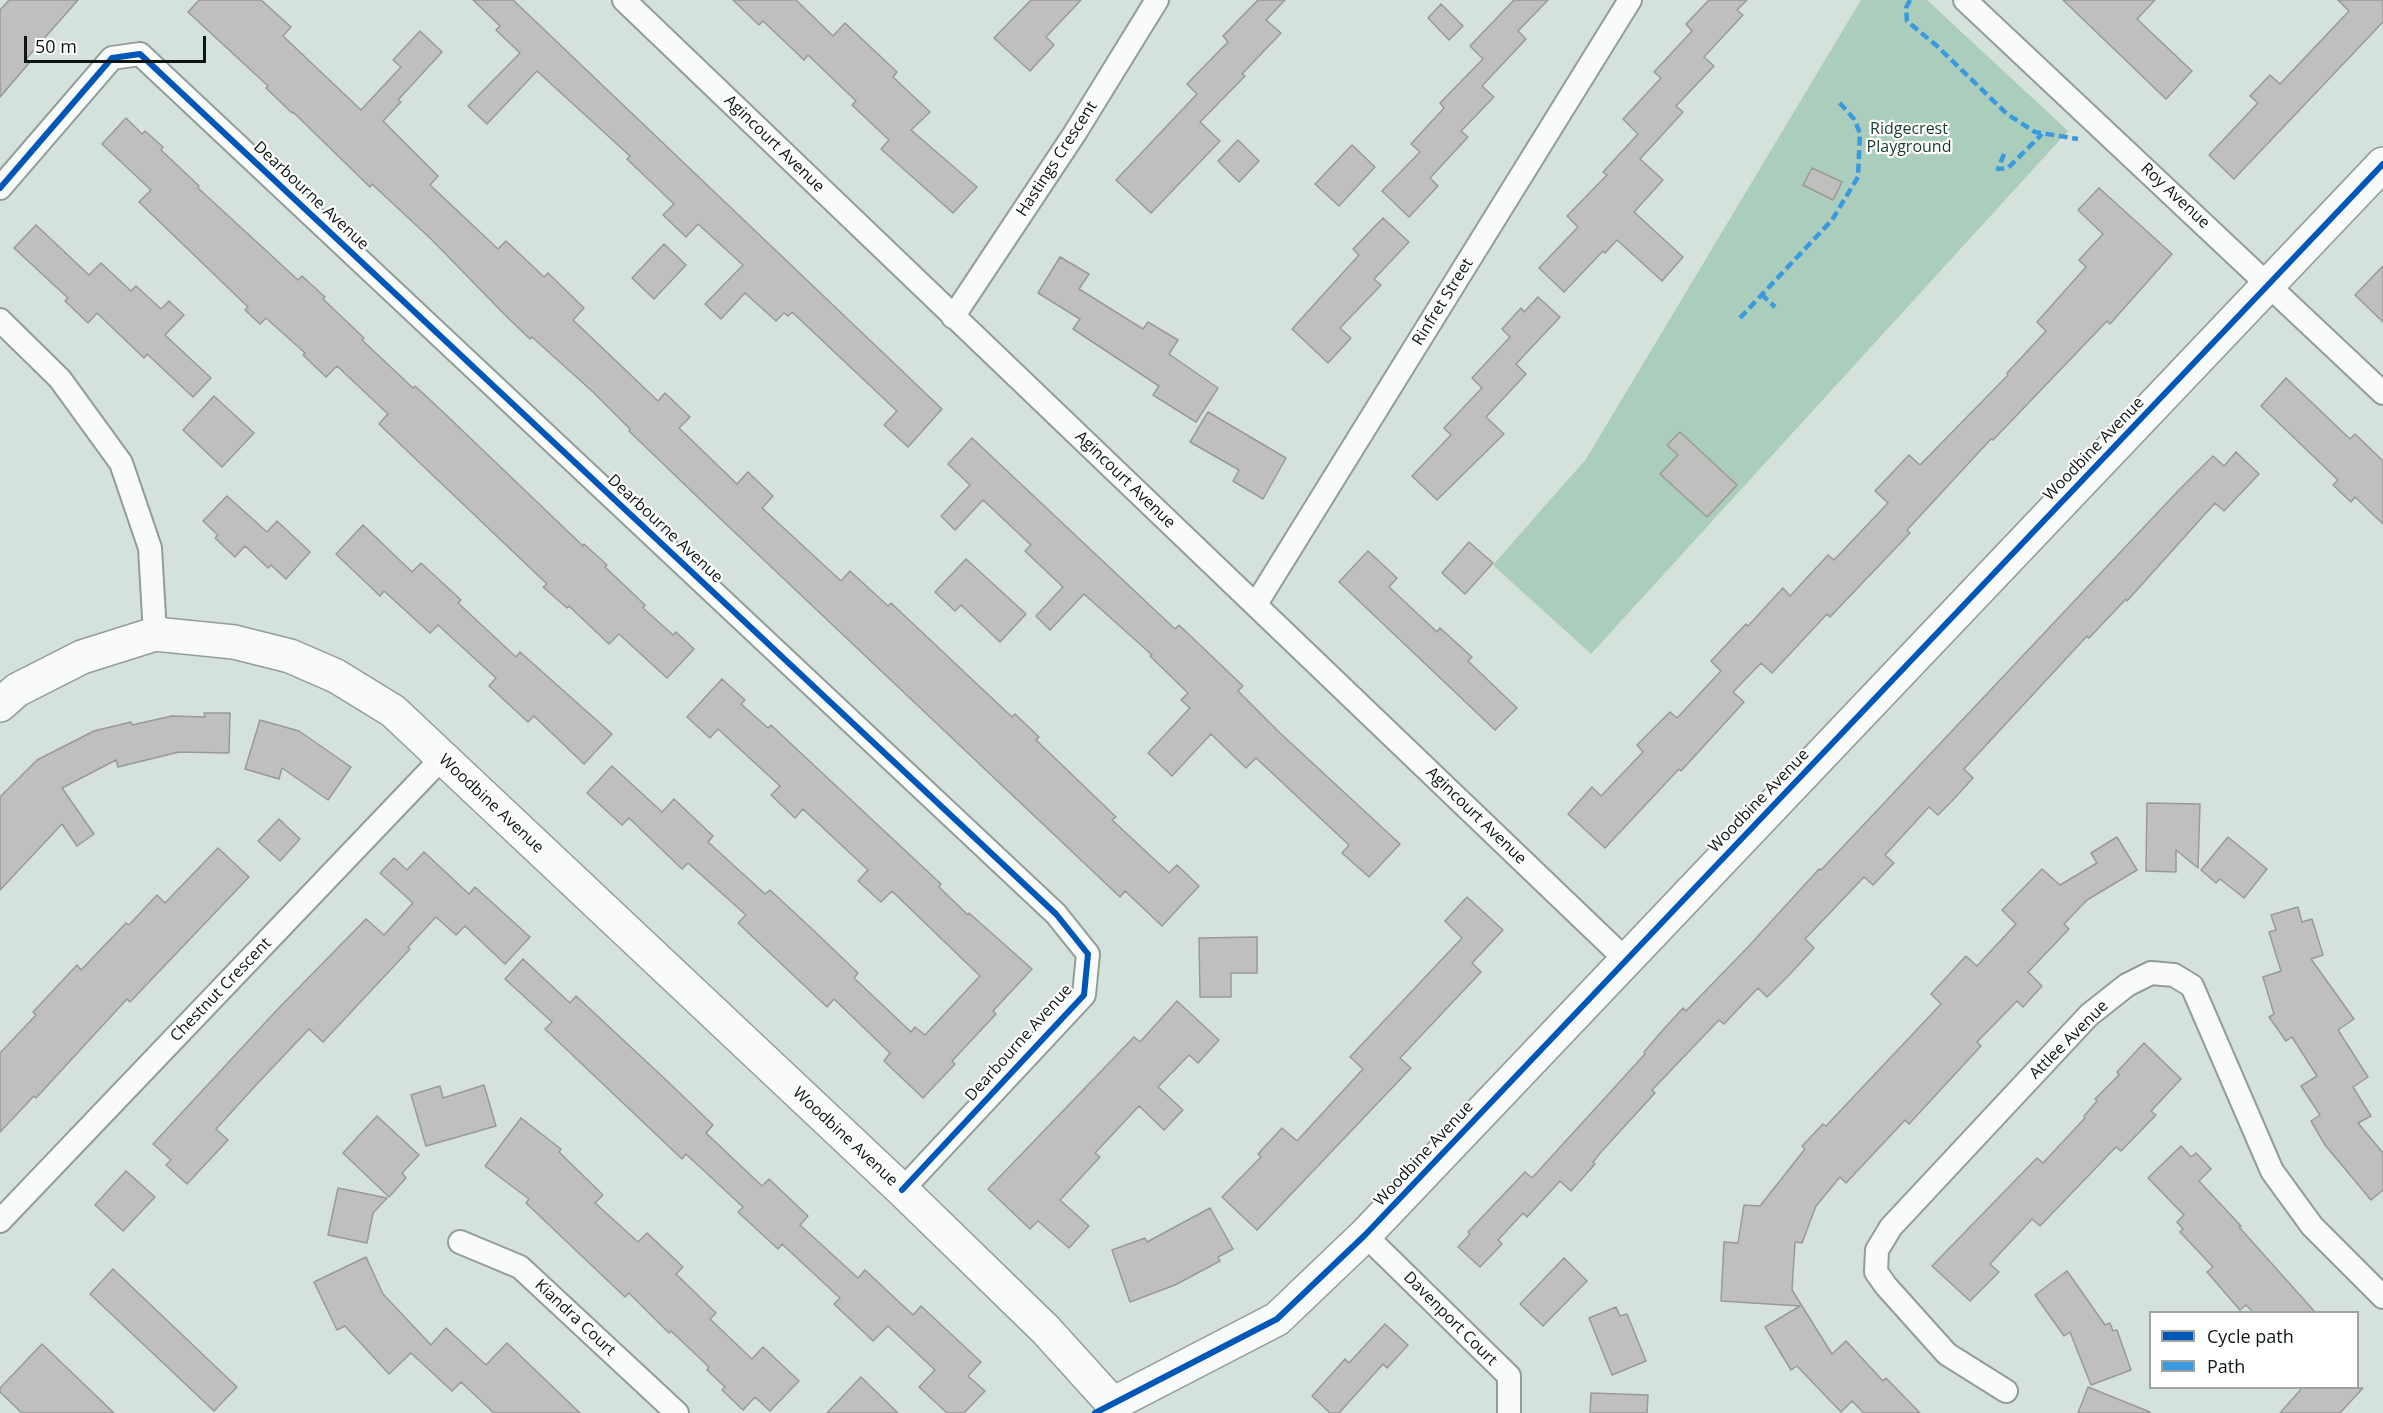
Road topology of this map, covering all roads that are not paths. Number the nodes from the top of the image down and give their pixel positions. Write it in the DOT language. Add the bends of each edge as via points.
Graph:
graph roads {
  1 [pos="624,0"];
  2 [pos="1157,0"];
  3 [pos="1630,0"];
  4 [pos="1965,0"];
  5 [pos="2383,164"];
  6 [pos="0,188"];
  7 [pos="2270,284"];
  8 [pos="953,317"];
  9 [pos="0,320"];
  10 [pos="2383,393"];
  11 [pos="1256,604"];
  12 [pos="155,634"];
  13 [pos="0,705"];
  14 [pos="442,758"];
  15 [pos="1626,960"];
  16 [pos="902,1190"];
  17 [pos="0,1221"];
  18 [pos="1365,1235"];
  19 [pos="460,1242"];
  20 [pos="2383,1297"];
  21 [pos="2006,1391"];
  22 [pos="1108,1410"];
  23 [pos="677,1413"];
  24 [pos="1509,1413"];
  1 -- 8 [label="street, Agincourt Avenue"];
  2 -- 8 [label="street, Hastings Crescent" via="1075,133"];
  3 -- 11 [label="street, Rinfret Street"];
  4 -- 7 [label="street, Roy Avenue"];
  5 -- 7 [label="street, Woodbine Avenue"];
  6 -- 16 [label="street, Dearbourne Avenue" via="112,58 140,54 1056,914 1088,954 1084,995"];
  7 -- 10 [label="street, Roy Avenue"];
  7 -- 15 [label="street, Woodbine Avenue"];
  8 -- 11 [label="street, Agincourt Avenue"];
  9 -- 12 [label="street" via="60,379 121,464 150,548"];
  11 -- 15 [label="street, Agincourt Avenue"];
  12 -- 13 [label="street, Woodbine Avenue" via="82,657 17,690"];
  12 -- 14 [label="street, Woodbine Avenue" via="234,642 290,656 336,676 393,711"];
  14 -- 16 [label="street, Woodbine Avenue"];
  14 -- 17 [label="street, Chestnut Crescent"];
  15 -- 18 [label="street, Woodbine Avenue"];
  16 -- 22 [label="street, Woodbine Avenue" via="1046,1330"];
  18 -- 22 [label="street, Woodbine Avenue" via="1277,1319"];
  18 -- 24 [label="street, Davenport Court" via="1509,1376"];
  19 -- 23 [label="street, Kiandra Court" via="520,1267"];
  20 -- 21 [label="street, Attlee Avenue" via="2312,1226 2272,1170 2192,986 2174,975 2151,973 2127,985 2090,1015 1891,1227 1877,1250 1876,1272 1931,1337 1947,1354"];
}
